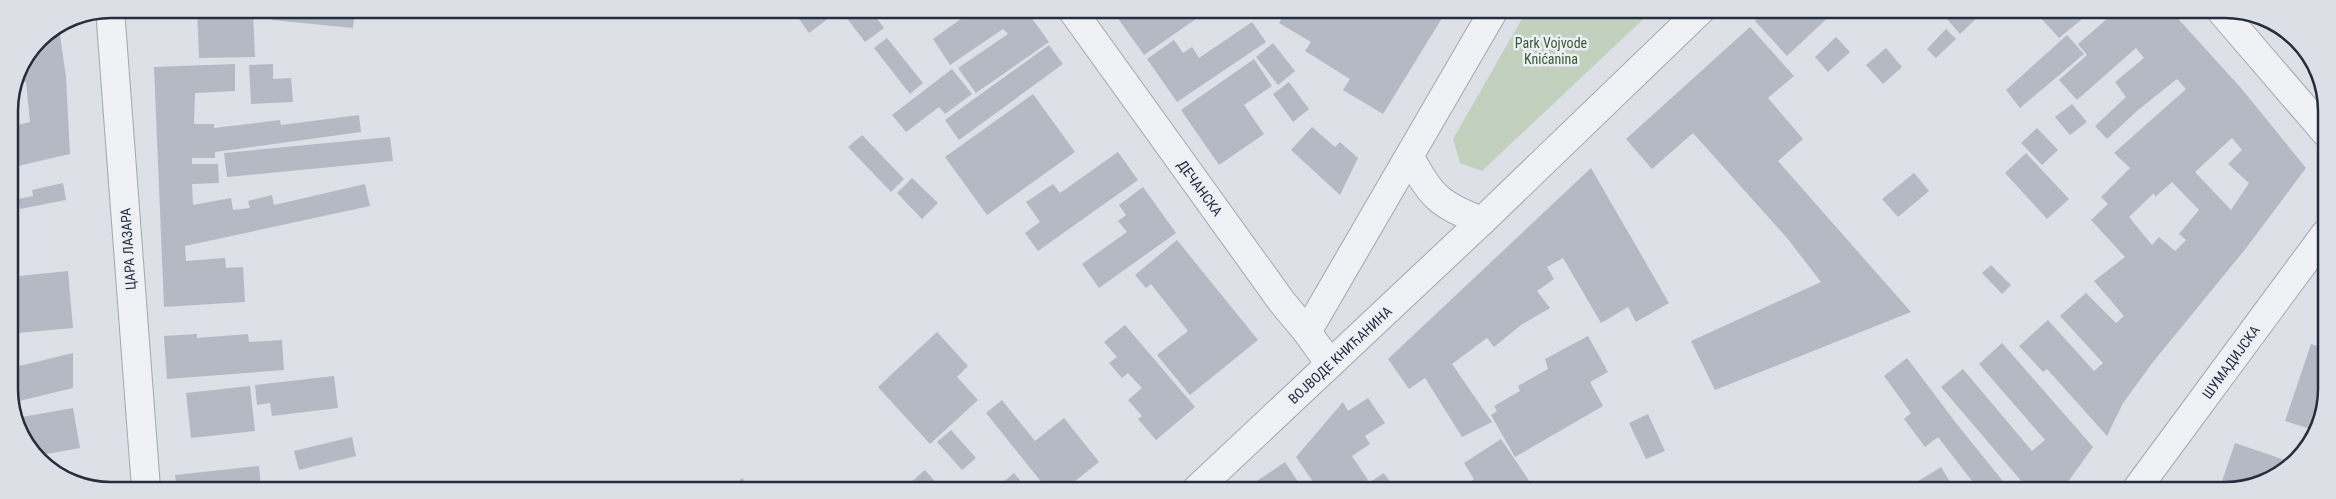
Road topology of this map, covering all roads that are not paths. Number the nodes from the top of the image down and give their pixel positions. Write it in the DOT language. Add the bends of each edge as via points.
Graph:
graph roads {
  1 [pos="111,18"];
  2 [pos="1078,18"];
  3 [pos="1489,18"];
  4 [pos="1693,18"];
  5 [pos="2227,18"];
  6 [pos="2318,124"];
  7 [pos="1410,157"];
  8 [pos="1482,221"];
  9 [pos="2318,243"];
  10 [pos="1307,332"];
  11 [pos="1330,364"];
  12 [pos="1205,481"];
  13 [pos="2143,481"];
  14 [pos="146,482"];
  1 -- 14 [label="street, ЦАРА ЛАЗАРА"];
  2 -- 10 [label="street, ДЕЧАНСКА" via="1282,302"];
  3 -- 7 [label="street"];
  4 -- 8 [label="street, ВОЈВОДЕ КНИЋАНИНА"];
  5 -- 6 [label="street"];
  7 -- 8 [label="street" via="1426,186 1439,200"];
  7 -- 10 [label="street"];
  8 -- 11 [label="street, ВОЈВОДЕ КНИЋАНИНА"];
  9 -- 13 [label="street, ШУМАДИЈСКА"];
  10 -- 11 [label="street, ДЕЧАНСКА"];
  11 -- 12 [label="street, ВОЈВОДЕ КНИЋАНИНА"];
}
